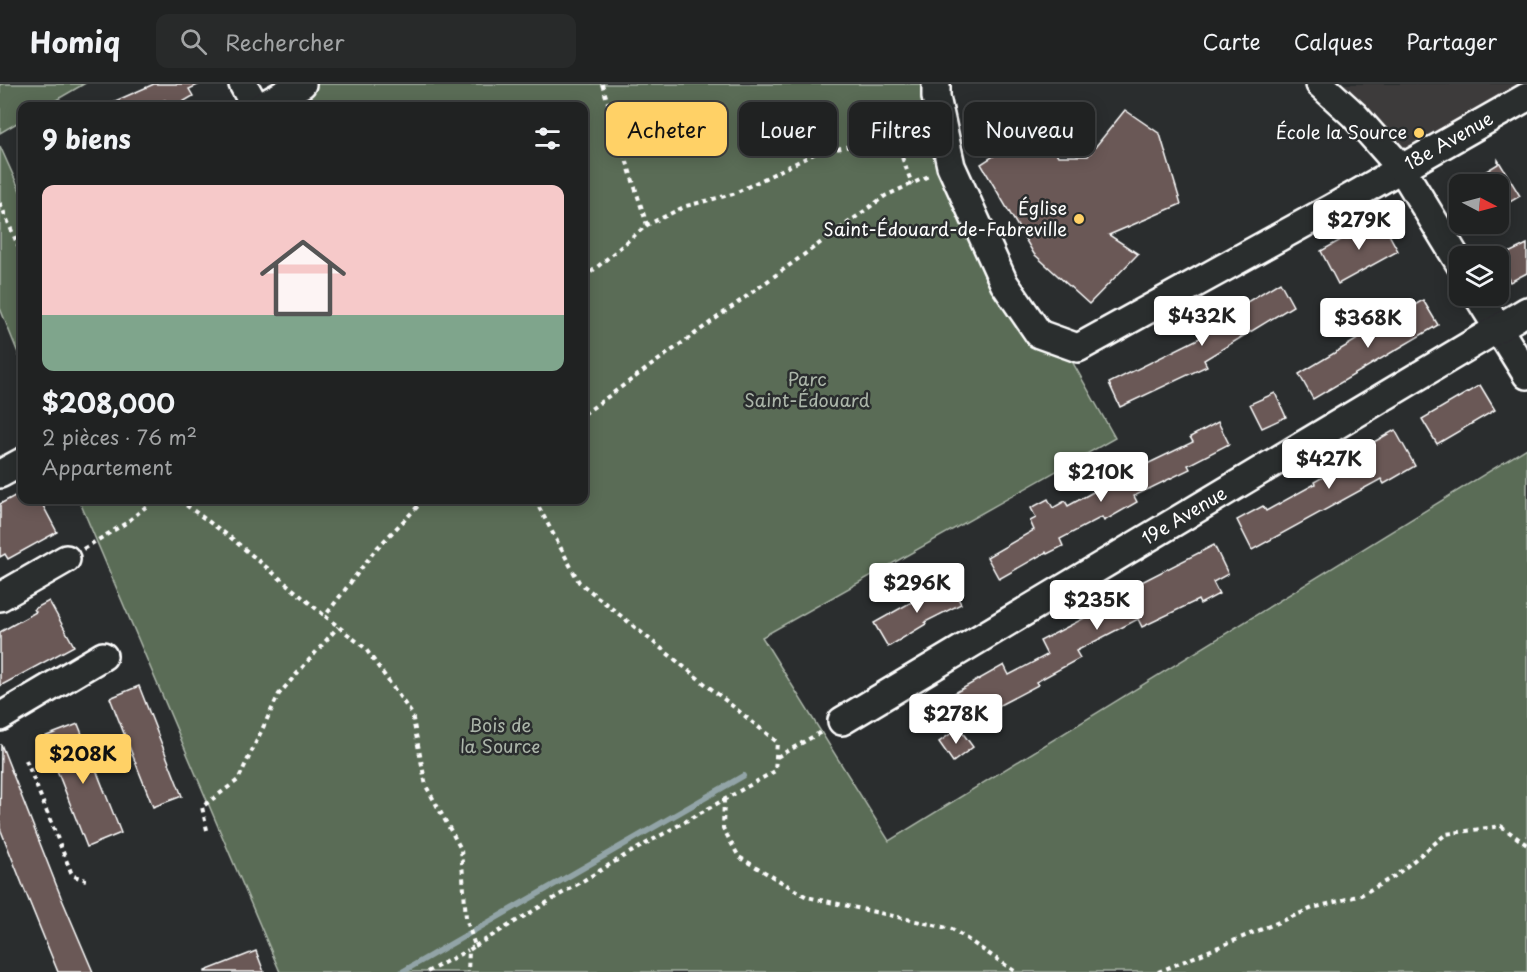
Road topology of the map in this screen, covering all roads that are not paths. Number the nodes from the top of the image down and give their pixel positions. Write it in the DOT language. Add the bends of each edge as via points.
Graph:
graph roads {
  1 [pos="243,84"];
  2 [pos="302,84"];
  3 [pos="936,84"];
  4 [pos="1320,84"];
  5 [pos="1527,97"];
  6 [pos="253,102"];
  7 [pos="269,102"];
  8 [pos="1402,169"];
  9 [pos="1449,246"];
  10 [pos="1484,306"];
  11 [pos="1527,311"];
  12 [pos="1498,328"];
  13 [pos="1527,375"];
  14 [pos="18,464"];
  15 [pos="0,474"];
  16 [pos="66,559"];
  17 [pos="0,597"];
  18 [pos="103,656"];
  19 [pos="0,717"];
  20 [pos="842,721"];
  1 -- 6 [label="street"];
  2 -- 7 [label="street"];
  3 -- 8 [label="street, 18e Avenue" via="951,166 1004,283 1039,334 1078,348"];
  4 -- 8 [label="street"];
  5 -- 8 [label="street, 18e Avenue"];
  8 -- 9 [label="street"];
  10 -- 12 [label="street"];
  11 -- 12 [label="street, 19e Avenue"];
  12 -- 13 [label="street"];
  12 -- 20 [label="street, 19e Avenue"];
  14 -- 15 [label="street"];
  16 -- 17 [label="street"];
  18 -- 19 [label="street"];
}
